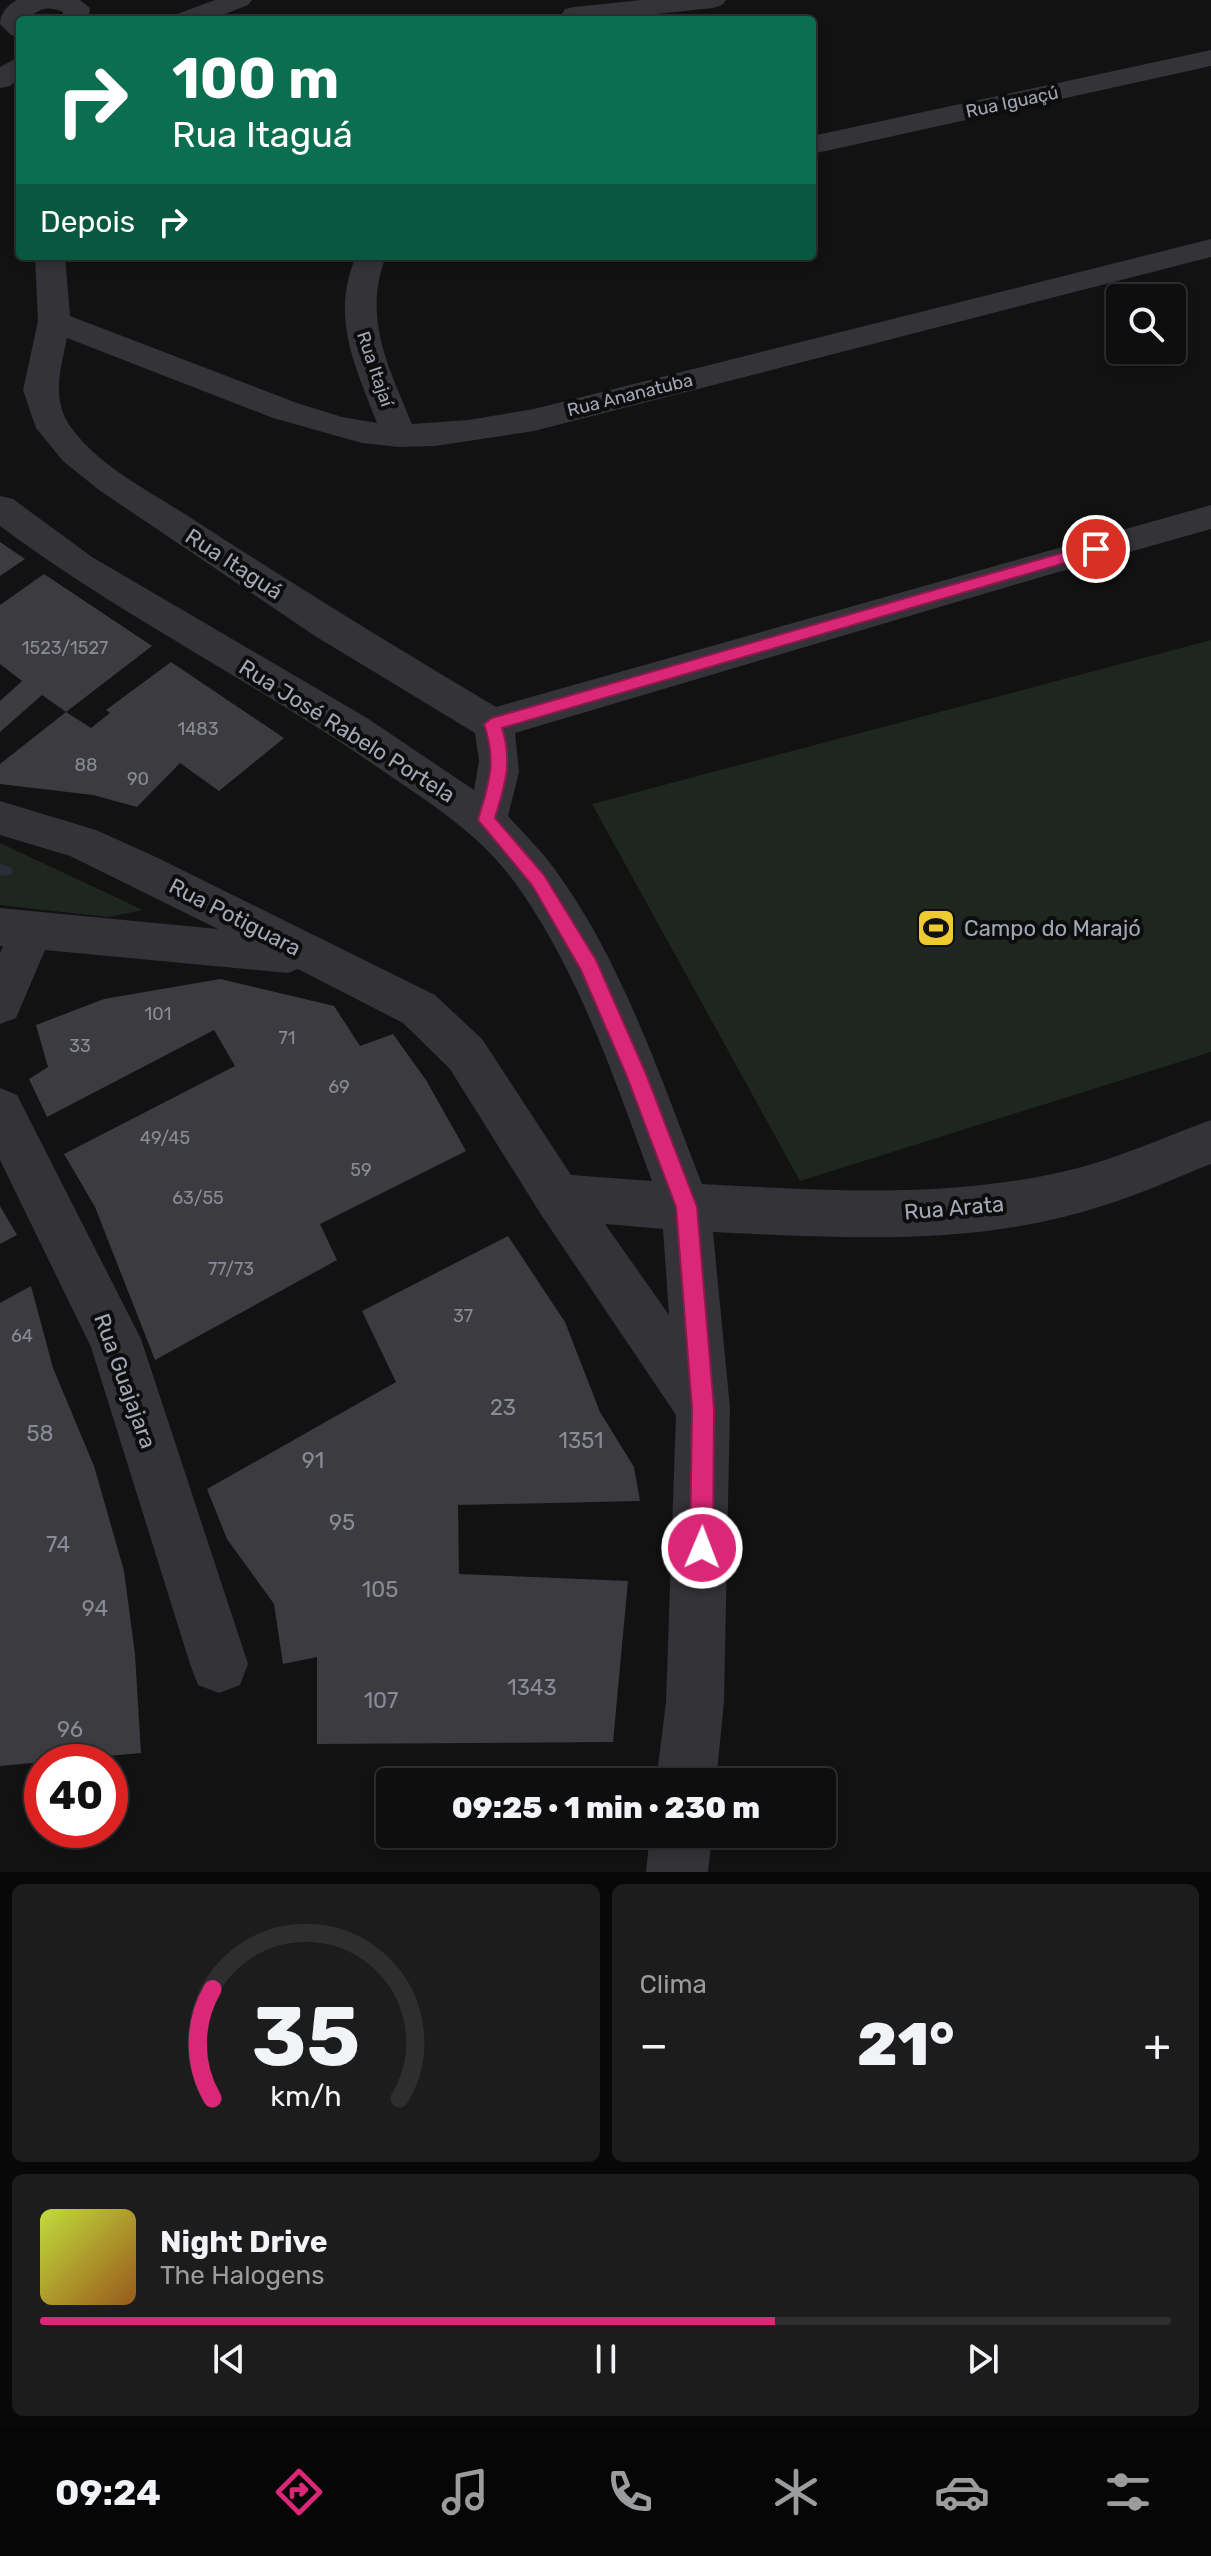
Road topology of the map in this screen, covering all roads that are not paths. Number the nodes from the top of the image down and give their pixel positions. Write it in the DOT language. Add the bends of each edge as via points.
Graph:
graph roads {
  1 [pos="102,0"];
  2 [pos="239,0"];
  3 [pos="713,0"];
  4 [pos="44,1"];
  5 [pos="0,5"];
  6 [pos="576,12"];
  7 [pos="195,13"];
  8 [pos="76,16"];
  9 [pos="80,16"];
  10 [pos="14,29"];
  11 [pos="0,50"];
  12 [pos="1211,58"];
  13 [pos="16,67"];
  14 [pos="0,80"];
  15 [pos="816,144"];
  16 [pos="1211,248"];
  17 [pos="50,260"];
  18 [pos="369,260"];
  19 [pos="54,321"];
  20 [pos="399,436"];
  21 [pos="0,508"];
  22 [pos="1211,517"];
  23 [pos="492,724"];
  24 [pos="0,818"];
  25 [pos="486,820"];
  26 [pos="15,929"];
  27 [pos="312,956"];
  28 [pos="0,1004"];
  29 [pos="0,1110"];
  30 [pos="1211,1142"];
  31 [pos="557,1197"];
  32 [pos="686,1207"];
  33 [pos="703,1408"];
  34 [pos="219,1664"];
  35 [pos="687,1768"];
  36 [pos="680,1848"];
  37 [pos="677,1872"];
  1 -- 9 [label="street"];
  2 -- 7 [label="street"];
  3 -- 6 [label="street"];
  4 -- 5 [label="street"];
  4 -- 8 [label="street" via="77,8"];
  4 -- 10 [label="street" via="13,16"];
  10 -- 11 [label="street"];
  12 -- 15 [label="street, Rua Iguaçú"];
  13 -- 14 [label="street"];
  16 -- 20 [label="street, Rua Ananatuba" via="534,420"];
  17 -- 19 [label="street, Rua Itaguá"];
  18 -- 20 [label="street, Rua Itajaí" via="358,289 358,319"];
  19 -- 20 [label="street, Rua Ananatuba" via="308,418"];
  19 -- 23 [label="street, Rua Itaguá" via="40,390 53,428 75,453 328,626"];
  21 -- 25 [label="street, Rua José Rabelo Portela" via="79,566 353,729"];
  22 -- 23 [label="street"];
  23 -- 25 [label="street" via="501,773"];
  24 -- 27 [label="street, Rua Potiguara" via="93,847"];
  25 -- 32 [label="street, Rua José Rabelo Portela" via="538,880 589,966"];
  26 -- 27 [label="street, Rua Potiguara"];
  26 -- 28 [label="street"];
  27 -- 31 [label="street" via="419,1009 466,1054"];
  29 -- 34 [label="street, Rua Guajajara" via="115,1339"];
  30 -- 32 [label="street, Rua Arata" via="1101,1184 1013,1203 873,1216"];
  31 -- 32 [label="street, Rua Arata"];
  31 -- 33 [label="street"];
  32 -- 33 [label="street, Rua José Rabelo Portela"];
  33 -- 35 [label="street, Rua José Rabelo Portela" via="697,1671"];
  36 -- 37 [label="street"];
}
